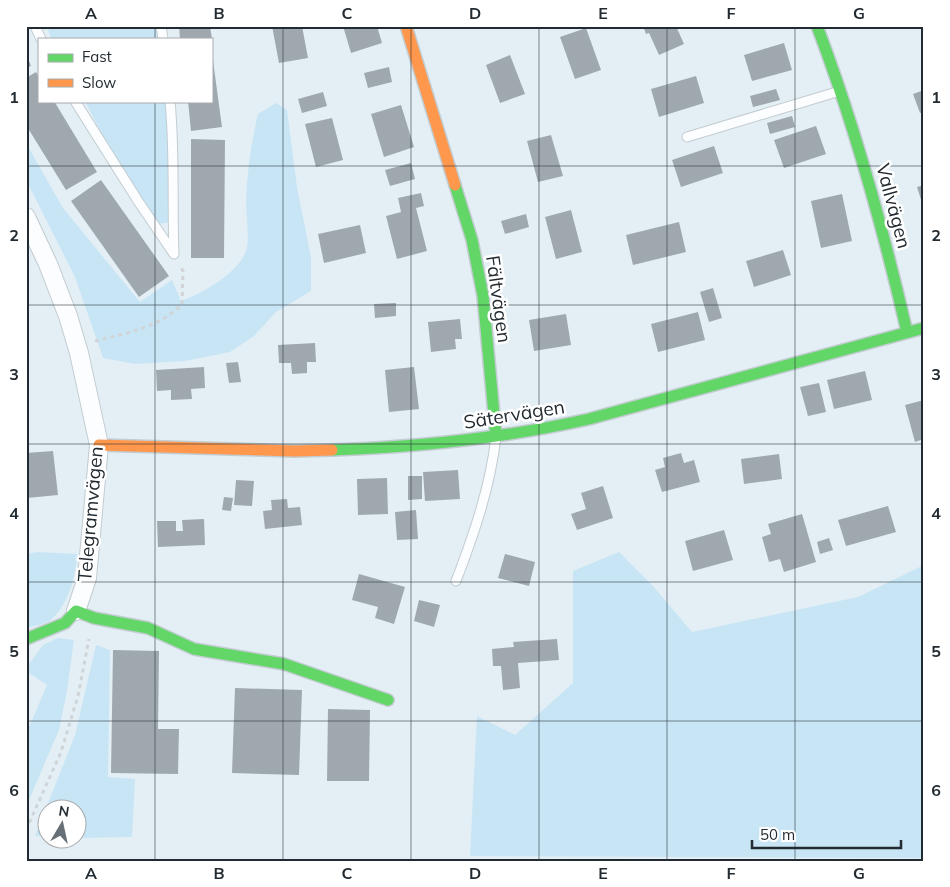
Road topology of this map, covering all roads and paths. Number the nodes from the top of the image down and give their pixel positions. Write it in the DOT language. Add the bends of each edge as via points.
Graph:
graph roads {
  1 [pos="35,26"];
  2 [pos="406,26"];
  3 [pos="817,26"];
  4 [pos="40,38"];
  5 [pos="842,91"];
  6 [pos="76,102"];
  7 [pos="170,102"];
  8 [pos="687,137"];
  9 [pos="26,217"];
  10 [pos="179,264"];
  11 [pos="924,328"];
  12 [pos="907,332"];
  13 [pos="89,343"];
  14 [pos="496,436"];
  15 [pos="98,445"];
  16 [pos="456,581"];
  17 [pos="76,611"];
  18 [pos="94,618"];
  19 [pos="38,634"];
  20 [pos="26,639"];
  21 [pos="26,650"];
  22 [pos="388,700"];
  23 [pos="26,830"];
  1 -- 4 [label="lane"];
  2 -- 14 [label="street, Fältvägen" via="472,240 484,296"];
  3 -- 5 [label="street, Vallvägen"];
  5 -- 8 [label="lane"];
  5 -- 12 [label="street, Vallvägen" via="886,238"];
  6 -- 7 [label="lane" via="174,254 174,146"];
  9 -- 15 [label="street, Telegramvägen" via="68,316"];
  10 -- 13 [label="path" via="183,272 182,304 172,315 155,324"];
  11 -- 12 [label="street, Sätervägen"];
  12 -- 14 [label="street, Sätervägen" via="588,419"];
  14 -- 15 [label="street, Sätervägen" via="380,448 295,452"];
  14 -- 16 [label="lane, Fältvägen" via="492,470 480,515"];
  15 -- 17 [label="street, Telegramvägen" via="87,578"];
  17 -- 18 [label="street"];
  17 -- 19 [label="street" via="65,623"];
  18 -- 22 [label="street" via="148,628 194,649 284,664"];
  18 -- 23 [label="path" via="78,696 61,752"];
  19 -- 20 [label="street"];
  19 -- 21 [label="lane"];
}
